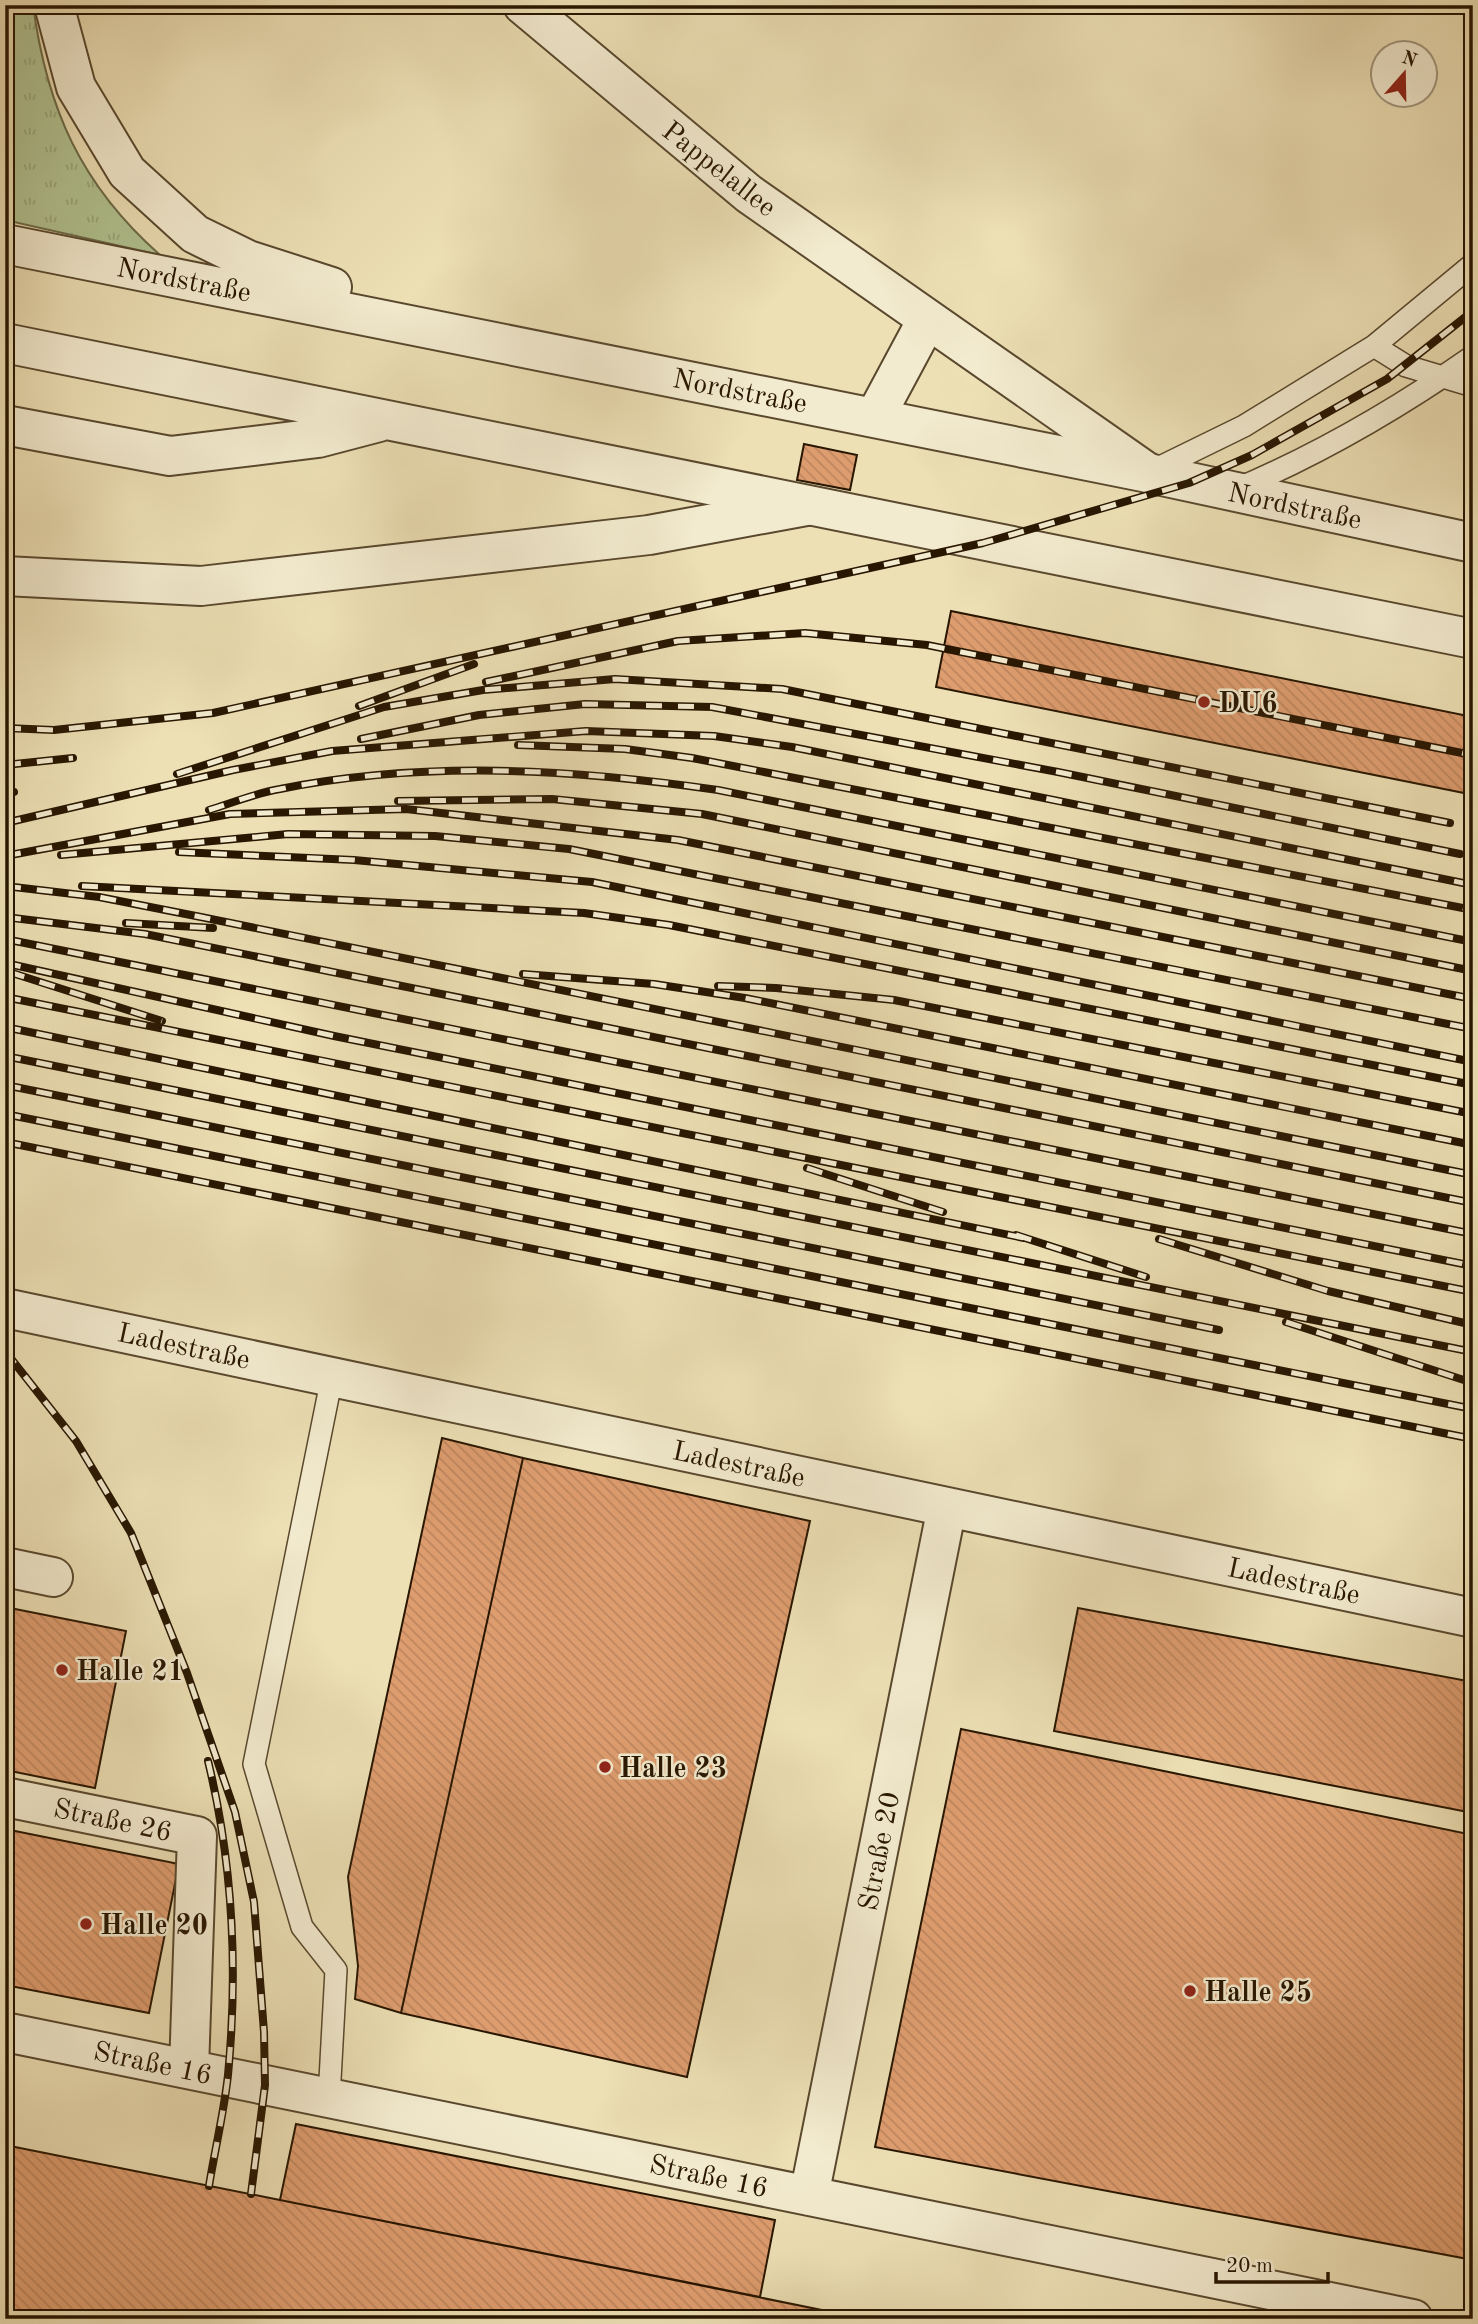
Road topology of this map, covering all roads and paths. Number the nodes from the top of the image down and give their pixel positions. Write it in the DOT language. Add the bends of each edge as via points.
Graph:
graph roads {
  1 [pos="54,5"];
  2 [pos="523,5"];
  3 [pos="5,244"];
  4 [pos="1473,264"];
  5 [pos="927,320"];
  6 [pos="494,340"];
  7 [pos="5,343"];
  8 [pos="1374,346"];
  9 [pos="1473,356"];
  10 [pos="1441,379"];
  11 [pos="1473,386"];
  12 [pos="875,417"];
  13 [pos="387,420"];
  14 [pos="5,425"];
  15 [pos="1148,473"];
  16 [pos="1231,492"];
  17 [pos="806,506"];
  18 [pos="1473,543"];
  19 [pos="5,576"];
  20 [pos="1473,639"];
  21 [pos="5,1308"];
  22 [pos="332,1377"];
  23 [pos="947,1507"];
  24 [pos="5,1567"];
  25 [pos="53,1577"];
  26 [pos="1473,1618"];
  27 [pos="5,1797"];
  28 [pos="5,2032"];
  29 [pos="189,2069"];
  30 [pos="329,2098"];
  31 [pos="810,2196"];
  32 [pos="1413,2319"];
  1 -- 6 [label="street" via="76,87 127,172 195,234 247,260"];
  2 -- 5 [label="street, Pappelallee" via="749,194"];
  3 -- 6 [label="street, Nordstraße"];
  4 -- 8 [label="lane"];
  5 -- 12 [label="street"];
  5 -- 15 [label="street, Pappelallee"];
  6 -- 12 [label="street, Nordstraße"];
  7 -- 13 [label="street"];
  8 -- 10 [label="lane" via="1406,366"];
  8 -- 15 [label="lane" via="1244,426"];
  9 -- 10 [label="lane"];
  10 -- 11 [label="lane"];
  10 -- 16 [label="lane" via="1285,468"];
  12 -- 15 [label="street, Nordstraße"];
  13 -- 14 [label="street" via="318,438 170,456"];
  13 -- 17 [label="street"];
  15 -- 16 [label="street, Nordstraße"];
  16 -- 18 [label="street, Nordstraße"];
  17 -- 19 [label="street" via="649,535 201,586"];
  17 -- 20 [label="street"];
  21 -- 22 [label="street, Ladestraße"];
  22 -- 23 [label="street, Ladestraße"];
  22 -- 30 [label="lane" via="254,1764 302,1927 335,1970"];
  23 -- 26 [label="street, Ladestraße"];
  23 -- 31 [label="street, Straße 20"];
  24 -- 25 [label="street"];
  27 -- 29 [label="street, Straße 26" via="197,1836"];
  28 -- 29 [label="street, Straße 16"];
  29 -- 30 [label="street, Straße 16"];
  30 -- 31 [label="street, Straße 16"];
  31 -- 32 [label="street, Straße 16"];
}
